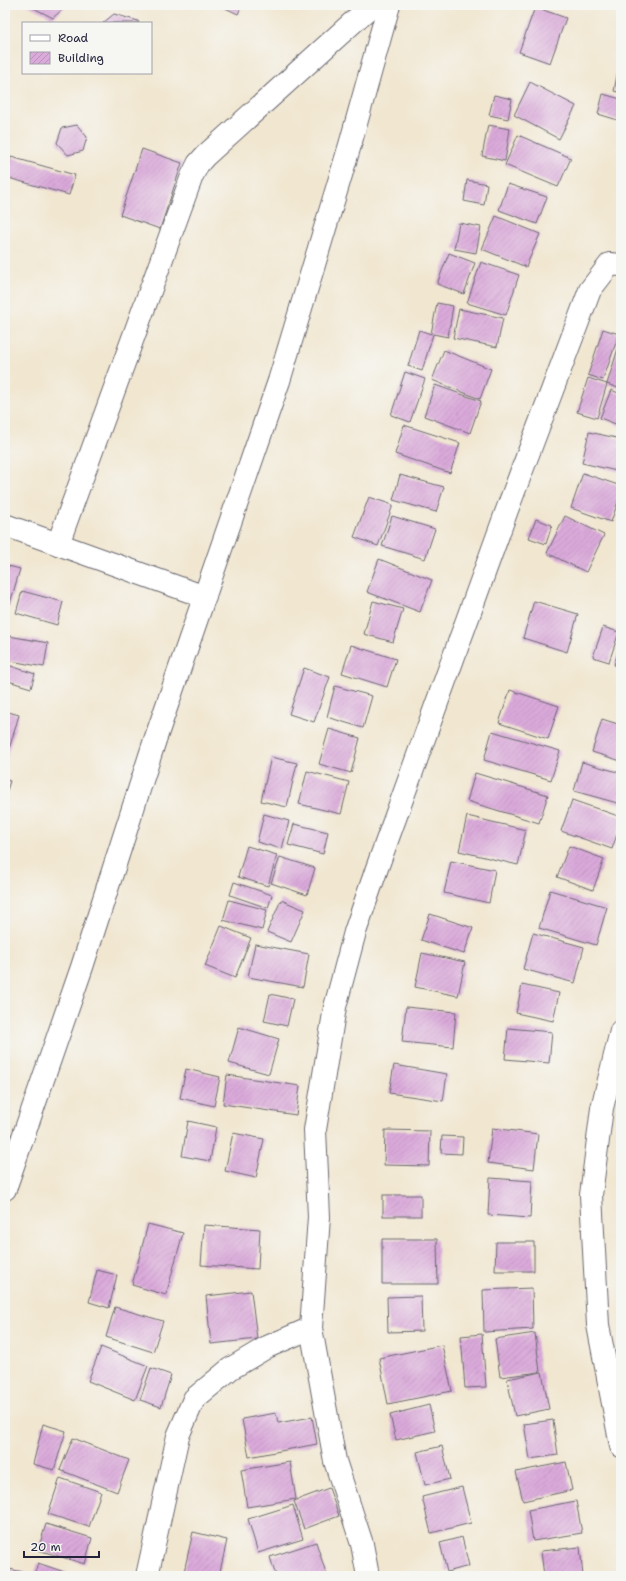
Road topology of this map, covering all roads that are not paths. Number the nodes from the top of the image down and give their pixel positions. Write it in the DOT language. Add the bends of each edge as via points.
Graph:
graph roads {
  1 [pos="372,5"];
  2 [pos="389,5"];
  3 [pos="621,265"];
  4 [pos="5,525"];
  5 [pos="58,544"];
  6 [pos="205,596"];
  7 [pos="621,1031"];
  8 [pos="612,1103"];
  9 [pos="5,1189"];
  10 [pos="311,1328"];
  11 [pos="621,1446"];
  12 [pos="147,1576"];
  13 [pos="368,1576"];
  1 -- 5 [label="street" via="198,164"];
  2 -- 6 [label="street" via="348,153 279,381"];
  3 -- 10 [label="street" via="610,264 590,290 507,510 355,932 335,1007 315,1130 319,1217"];
  4 -- 5 [label="street"];
  5 -- 6 [label="street"];
  6 -- 9 [label="street" via="155,740 82,967"];
  7 -- 8 [label="street"];
  8 -- 11 [label="street" via="591,1195 598,1325"];
  10 -- 12 [label="street" via="267,1347 230,1369 194,1399 178,1436"];
  10 -- 13 [label="street" via="335,1461 362,1544"];
}
